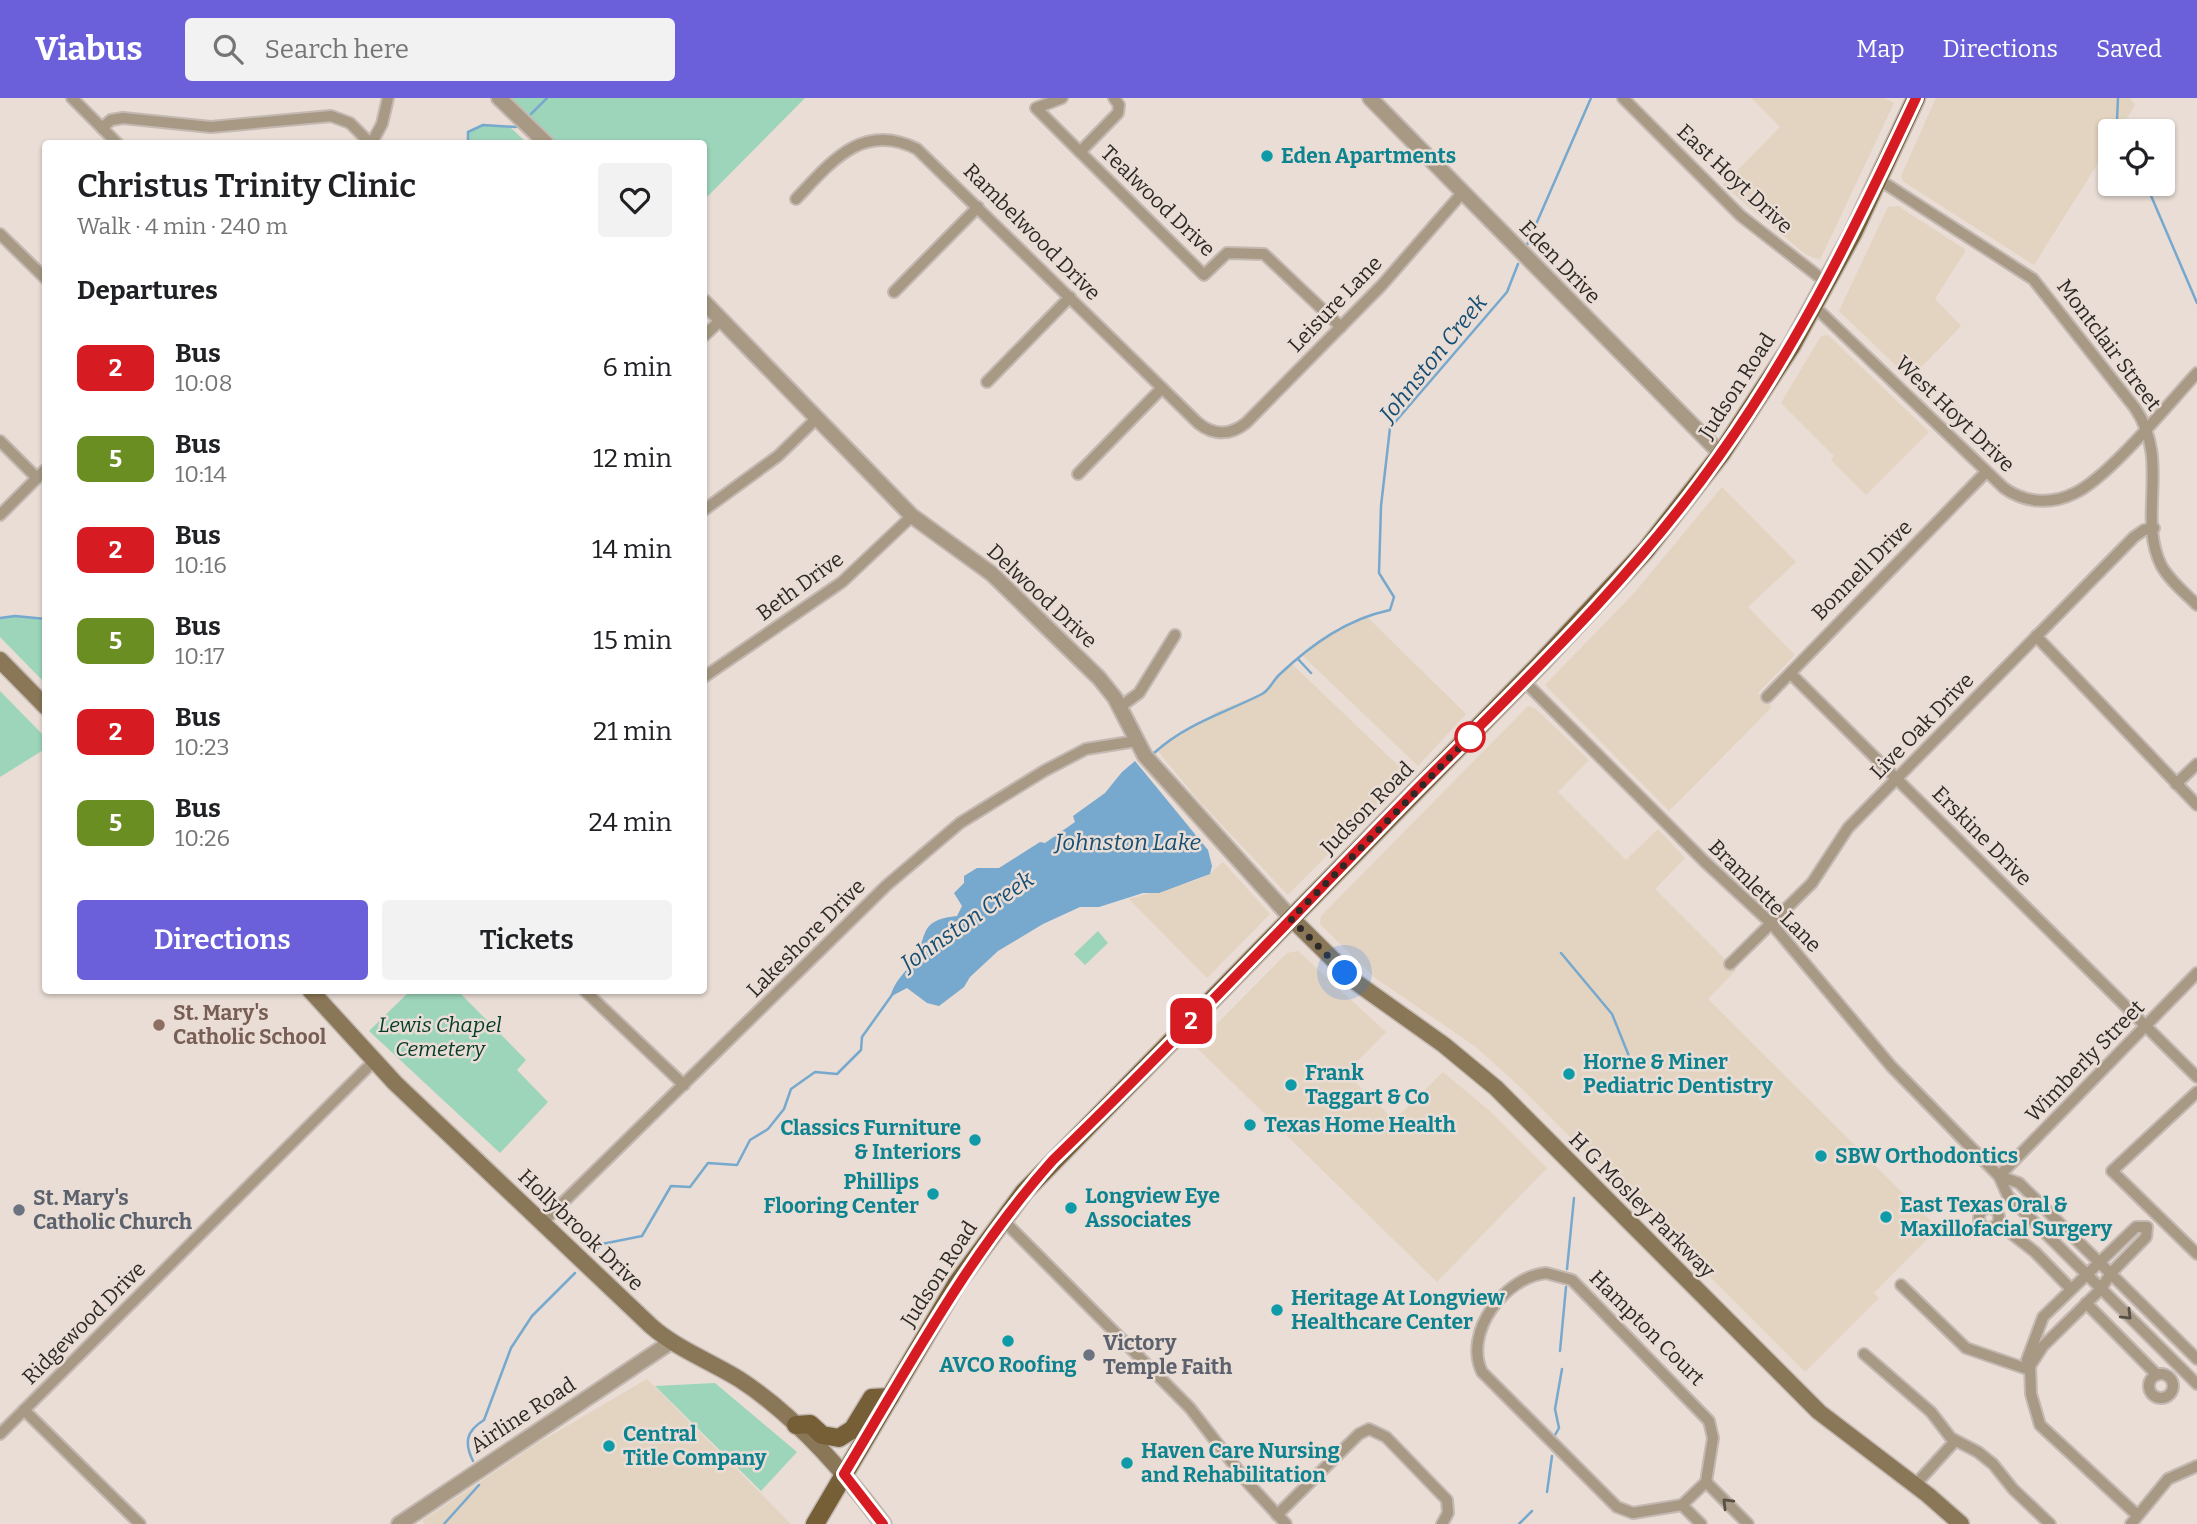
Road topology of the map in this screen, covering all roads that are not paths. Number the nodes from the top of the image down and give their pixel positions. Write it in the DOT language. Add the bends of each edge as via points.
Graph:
graph roads {
  1 [pos="72,98"];
  2 [pos="388,98"];
  3 [pos="499,98"];
  4 [pos="1062,98"];
  5 [pos="1114,98"];
  6 [pos="1370,98"];
  7 [pos="1623,98"];
  8 [pos="1916,98"];
  9 [pos="103,128"];
  10 [pos="114,140"];
  11 [pos="367,140"];
  12 [pos="373,140"];
  13 [pos="543,140"];
  14 [pos="1080,152"];
  15 [pos="1878,180"];
  16 [pos="1463,192"];
  17 [pos="796,199"];
  18 [pos="978,207"];
  19 [pos="0,234"];
  20 [pos="42,275"];
  21 [pos="1827,283"];
  22 [pos="894,292"];
  23 [pos="1070,297"];
  24 [pos="707,305"];
  25 [pos="1814,306"];
  26 [pos="721,320"];
  27 [pos="1341,327"];
  28 [pos="707,333"];
  29 [pos="2197,373"];
  30 [pos="987,382"];
  31 [pos="1162,388"];
  32 [pos="817,418"];
  33 [pos="2147,426"];
  34 [pos="1227,432"];
  35 [pos="0,441"];
  36 [pos="1721,454"];
  37 [pos="1986,472"];
  38 [pos="42,473"];
  39 [pos="1078,474"];
  40 [pos="37,478"];
  41 [pos="707,508"];
  42 [pos="0,514"];
  43 [pos="912,516"];
  44 [pos="2154,528"];
  45 [pos="2197,605"];
  46 [pos="1175,635"];
  47 [pos="2036,636"];
  48 [pos="0,660"];
  49 [pos="1791,674"];
  50 [pos="707,675"];
  51 [pos="1524,681"];
  52 [pos="1767,697"];
  53 [pos="42,703"];
  54 [pos="1120,707"];
  55 [pos="1136,741"];
  56 [pos="2197,764"];
  57 [pos="1897,779"];
  58 [pos="2176,784"];
  59 [pos="2197,805"];
  60 [pos="1291,919"];
  61 [pos="1772,923"];
  62 [pos="1730,964"];
  63 [pos="2197,973"];
  64 [pos="315,994"];
  65 [pos="588,994"];
  66 [pos="2146,1026"];
  67 [pos="374,1061"];
  68 [pos="2197,1077"];
  69 [pos="684,1085"];
  70 [pos="2197,1092"];
  71 [pos="1999,1175"];
  72 [pos="2158,1216"];
  73 [pos="1002,1219"];
  74 [pos="542,1223"];
  75 [pos="1998,1223"];
  76 [pos="2147,1227"];
  77 [pos="2197,1254"];
  78 [pos="2100,1262"];
  79 [pos="2111,1273"];
  80 [pos="2086,1274"];
  81 [pos="1901,1285"];
  82 [pos="2071,1289"];
  83 [pos="2101,1289"];
  84 [pos="2086,1303"];
  85 [pos="671,1342"];
  86 [pos="1864,1354"];
  87 [pos="2197,1359"];
  88 [pos="2030,1368"];
  89 [pos="2157,1375"];
  90 [pos="2197,1384"];
  91 [pos="890,1397"];
  92 [pos="24,1410"];
  93 [pos="796,1424"];
  94 [pos="0,1434"];
  95 [pos="1955,1441"];
  96 [pos="2197,1466"];
  97 [pos="844,1474"];
  98 [pos="1706,1482"];
  99 [pos="1915,1485"];
  100 [pos="1682,1506"];
  101 [pos="1277,1515"];
  102 [pos="2133,1519"];
  103 [pos="135,1522"];
  104 [pos="399,1524"];
  105 [pos="815,1524"];
  106 [pos="883,1524"];
  107 [pos="1286,1524"];
  108 [pos="1441,1524"];
  109 [pos="1701,1524"];
  110 [pos="1748,1524"];
  111 [pos="1961,1524"];
  112 [pos="2050,1524"];
  1 -- 9 [label="street"];
  2 -- 12 [label="street"];
  3 -- 13 [label="street"];
  4 -- 14 [label="street, Tealwood Drive" via="1036,108"];
  5 -- 14 [label="street, Tealwood Drive" via="1118,113"];
  6 -- 16 [label="street, Eden Drive"];
  7 -- 21 [label="street, East Hoyt Drive" via="1741,216"];
  8 -- 15 [label="main road, Judson Road"];
  9 -- 10 [label="street"];
  9 -- 11 [label="street" via="111,120 123,118 211,127 327,115 346,121"];
  14 -- 27 [label="street, Tealwood Drive" via="1204,275 1227,253 1264,254"];
  15 -- 21 [label="main road, Judson Road"];
  15 -- 33 [label="street, Montclair Street" via="2033,279"];
  16 -- 27 [label="street, Leisure Lane"];
  16 -- 36 [label="street, Eden Drive"];
  17 -- 18 [label="street, Rambelwood Drive" via="842,153 883,140 923,154"];
  18 -- 22 [label="street"];
  18 -- 23 [label="street, Rambelwood Drive"];
  19 -- 20 [label="street"];
  21 -- 25 [label="main road, Judson Road"];
  23 -- 30 [label="street"];
  23 -- 31 [label="street, Rambelwood Drive"];
  24 -- 26 [label="street, Delwood Drive"];
  25 -- 36 [label="main road, Judson Road"];
  25 -- 37 [label="street, West Hoyt Drive"];
  26 -- 28 [label="street"];
  26 -- 32 [label="street, Delwood Drive"];
  27 -- 34 [label="street, Leisure Lane" via="1246,423"];
  29 -- 33 [label="street, West Hoyt Drive"];
  31 -- 34 [label="street, Rambelwood Drive" via="1205,428"];
  31 -- 39 [label="street"];
  32 -- 41 [label="street" via="778,456"];
  32 -- 43 [label="street, Delwood Drive"];
  33 -- 37 [label="street, West Hoyt Drive" via="2091,482 2061,499 2020,497"];
  33 -- 44 [label="street, Montclair Street" via="2153,450"];
  35 -- 40 [label="street"];
  36 -- 51 [label="main road, Judson Road" via="1646,550"];
  37 -- 49 [label="street, Bonnell Drive"];
  38 -- 40 [label="street"];
  40 -- 42 [label="street"];
  43 -- 50 [label="street, Beth Drive" via="842,582"];
  43 -- 54 [label="street, Delwood Drive" via="1000,581 1099,678"];
  44 -- 45 [label="street, Montclair Street" via="2163,568"];
  44 -- 47 [label="street, Live Oak Drive" via="2134,537"];
  46 -- 54 [label="street" via="1139,693"];
  47 -- 57 [label="street, Live Oak Drive"];
  47 -- 58 [label="street"];
  48 -- 53 [label="main road"];
  49 -- 52 [label="street, Bonnell Drive"];
  49 -- 57 [label="street, Erskine Drive"];
  51 -- 60 [label="main road, Judson Road"];
  51 -- 61 [label="street, Bramlette Lane"];
  54 -- 55 [label="street, Delwood Drive"];
  55 -- 60 [label="street, Delwood Drive"];
  55 -- 69 [label="street, Lakeshore Drive" via="1073,754 952,829 887,885"];
  56 -- 58 [label="street"];
  57 -- 61 [label="street, Live Oak Drive" via="1845,830 1814,880"];
  57 -- 66 [label="street, Erskine Drive"];
  58 -- 59 [label="street"];
  60 -- 73 [label="main road, Judson Road" via="1053,1160"];
  60 -- 99 [label="main road, H G Mosley Parkway" via="1357,983 1496,1088 1819,1412"];
  61 -- 62 [label="street, Live Oak Drive"];
  61 -- 71 [label="street, Bramlette Lane" via="1873,1046"];
  63 -- 66 [label="street, Wimberly Street"];
  64 -- 67 [label="main road, Hollybrook Drive"];
  65 -- 69 [label="street"];
  66 -- 68 [label="street, Erskine Drive"];
  66 -- 71 [label="street, Wimberly Street"];
  67 -- 74 [label="main road, Hollybrook Drive"];
  67 -- 92 [label="street, Ridgewood Drive"];
  69 -- 74 [label="street, Lakeshore Drive"];
  70 -- 72 [label="street" via="2112,1171"];
  71 -- 78 [label="street, Bramlette Lane" via="2019,1183"];
  71 -- 80 [label="street, Bramlette Lane" via="2008,1196"];
  72 -- 76 [label="street"];
  72 -- 77 [label="street"];
  73 -- 91 [label="main road, Judson Road" via="957,1283"];
  73 -- 101 [label="street" via="1190,1408"];
  74 -- 85 [label="main road, Hollybrook Drive"];
  75 -- 82 [label="street"];
  76 -- 78 [label="street" via="2136,1227"];
  76 -- 79 [label="street" via="2146,1237"];
  78 -- 79 [label="street, Bramlette Lane"];
  78 -- 80 [label="street"];
  79 -- 83 [label="street"];
  79 -- 87 [label="street, Bramlette Lane"];
  80 -- 82 [label="street"];
  80 -- 83 [label="street, Bramlette Lane"];
  81 -- 88 [label="street" via="1966,1348"];
  82 -- 88 [label="street" via="2039,1322 2027,1360"];
  83 -- 84 [label="street"];
  83 -- 90 [label="street, Bramlette Lane, one-way"];
  84 -- 88 [label="street" via="2043,1346"];
  84 -- 89 [label="street"];
  85 -- 93 [label="main road, Hollybrook Drive" via="738,1379"];
  85 -- 104 [label="street, Airline Road"];
  86 -- 95 [label="street" via="1926,1408"];
  88 -- 102 [label="street" via="2031,1394 2040,1425"];
  91 -- 93 [label="main road" via="872,1398 853,1429 839,1438 822,1435 810,1424"];
  91 -- 97 [label="main road, Judson Road"];
  92 -- 94 [label="street, Ridgewood Drive"];
  92 -- 103 [label="street"];
  93 -- 97 [label="main road, Hollybrook Drive"];
  95 -- 99 [label="street"];
  95 -- 112 [label="street" via="1993,1464"];
  96 -- 102 [label="street" via="2168,1479"];
  97 -- 105 [label="main road, Judson Road"];
  97 -- 106 [label="main road, Hollybrook Drive"];
  98 -- 100 [label="street"];
  98 -- 100 [label="street, Hampton Court" via="1713,1438 1707,1418 1572,1280 1534,1275 1518,1283 1483,1322 1475,1345 1479,1367 1492,1385 1618,1507 1637,1513"];
  110 -- 98 [label="street, one-way"];
  99 -- 111 [label="main road, H G Mosley Parkway"];
  100 -- 109 [label="street"];
  101 -- 107 [label="street"];
  101 -- 108 [label="street" via="1369,1429 1386,1437 1447,1500 1448,1513"];
}
